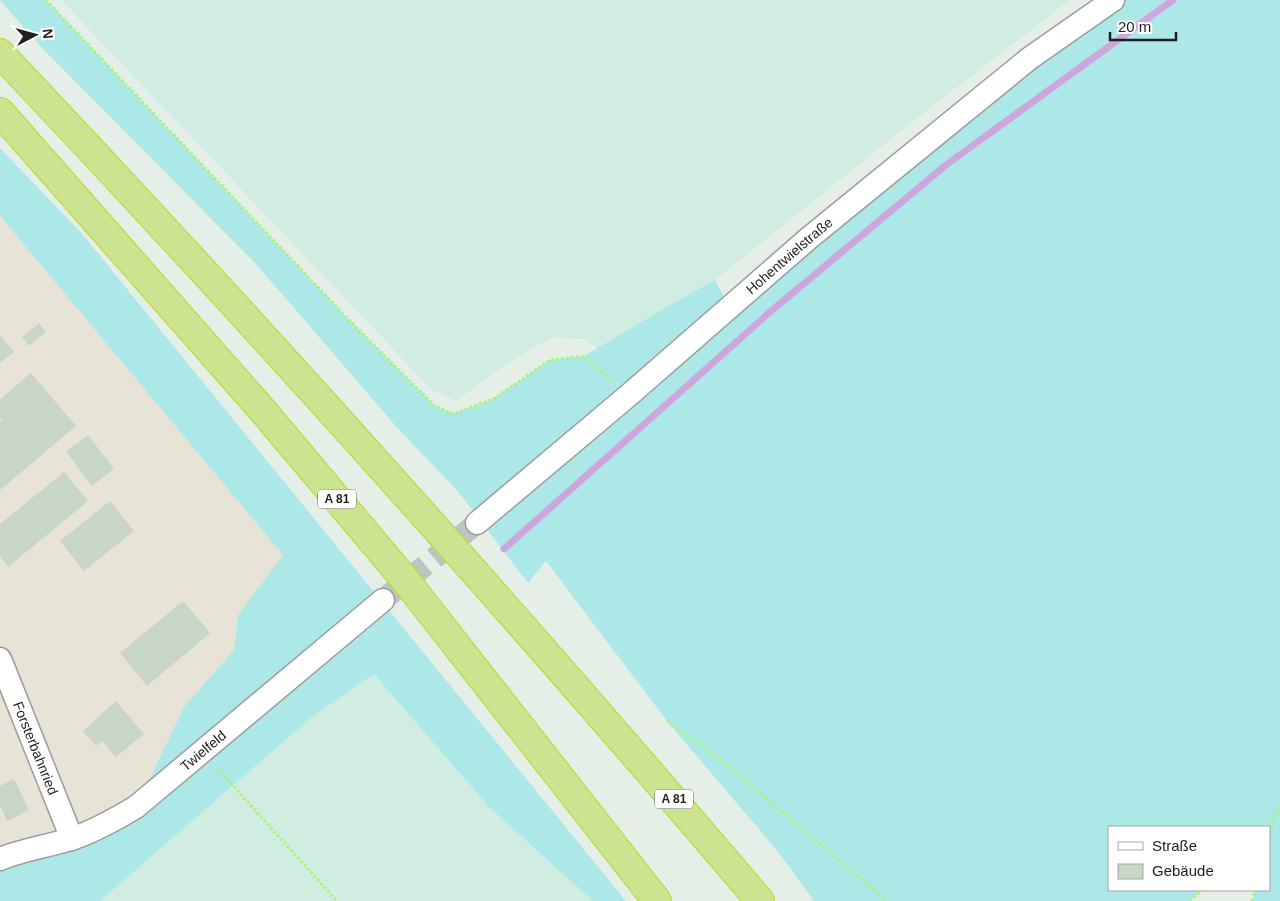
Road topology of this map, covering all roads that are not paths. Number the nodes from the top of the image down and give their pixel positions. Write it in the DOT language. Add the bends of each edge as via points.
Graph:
graph roads {
  1 [pos="1113,0"];
  2 [pos="0,53"];
  3 [pos="0,112"];
  4 [pos="476,523"];
  5 [pos="383,600"];
  6 [pos="0,659"];
  7 [pos="72,839"];
  8 [pos="0,859"];
  9 [pos="657,901"];
  10 [pos="760,901"];
  1 -- 4 [label="street, Hohentwielstraße" via="1030,58 817,232"];
  2 -- 10 [label="highway, A 81" via="305,381 580,691"];
  3 -- 9 [label="highway, A 81" via="258,405 406,581"];
  5 -- 7 [label="street, Twielfeld" via="136,807 105,826"];
  6 -- 7 [label="street, Forsterbahnried"];
  7 -- 8 [label="street, Twielfeld"];
}
